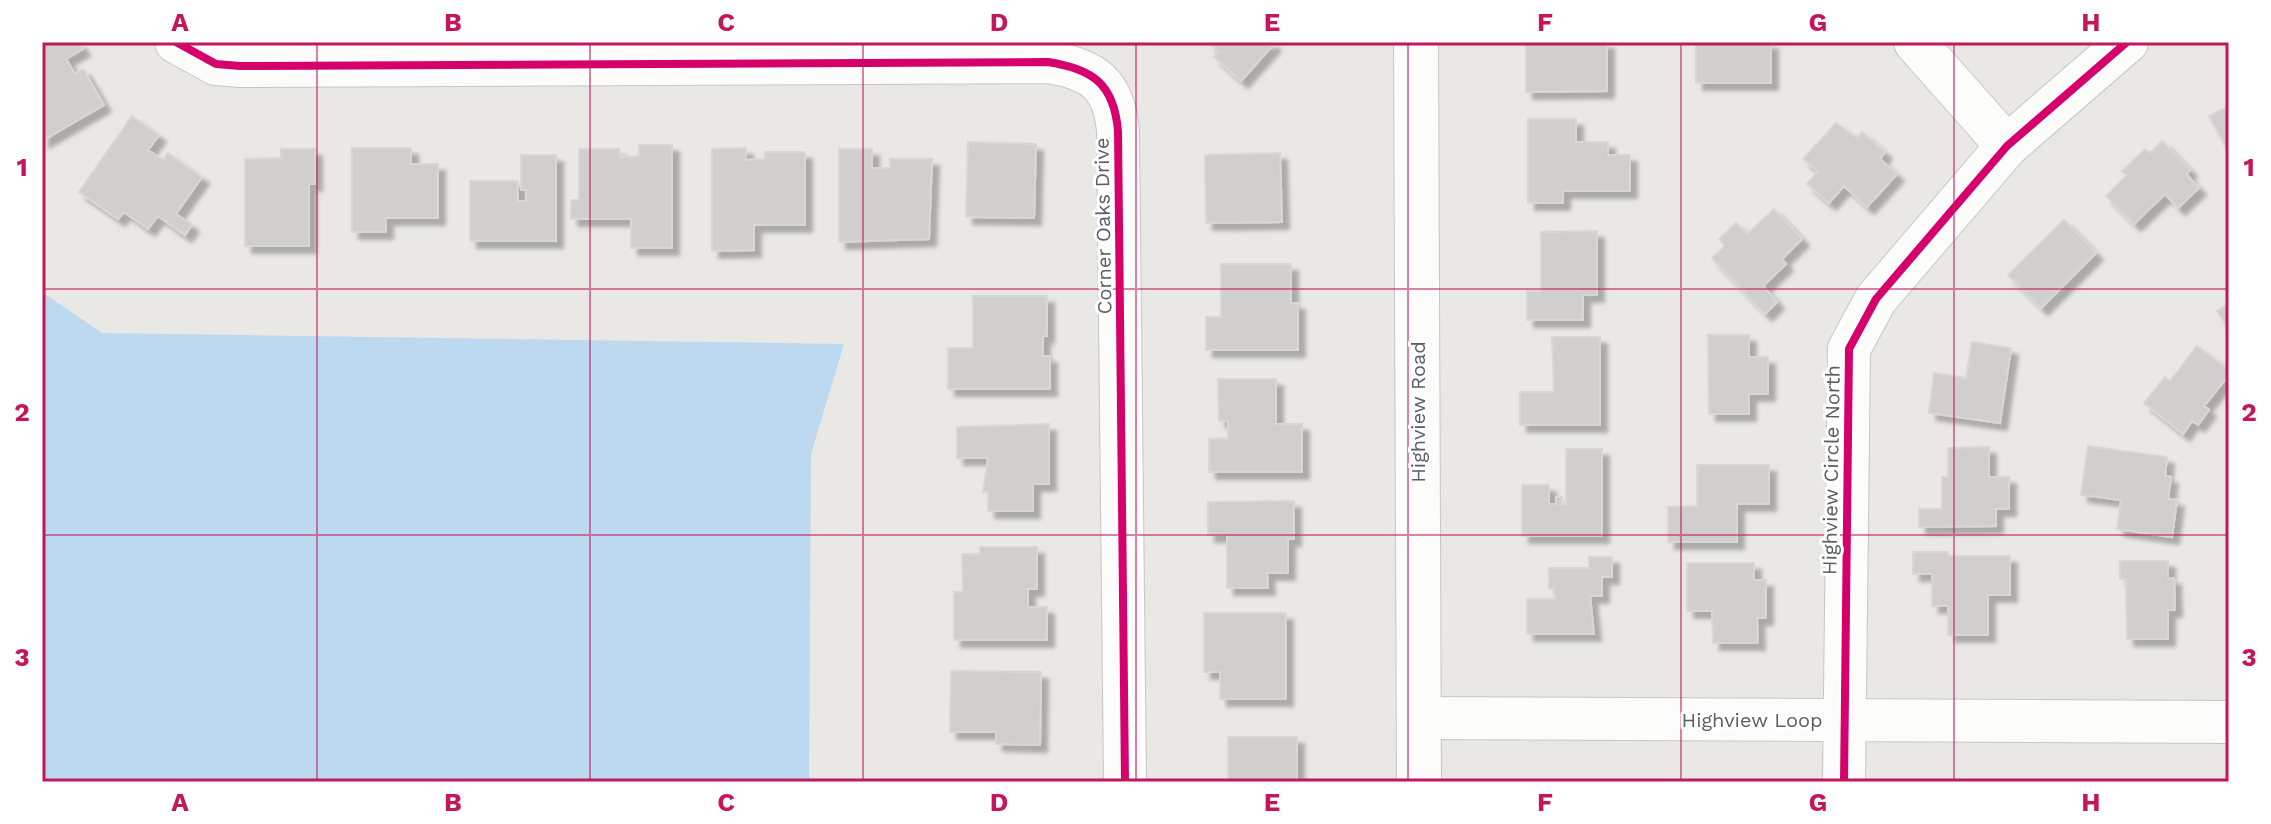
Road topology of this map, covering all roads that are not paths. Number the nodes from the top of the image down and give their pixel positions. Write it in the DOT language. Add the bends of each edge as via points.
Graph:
graph roads {
  1 [pos="176,42"];
  2 [pos="1416,42"];
  3 [pos="1915,42"];
  4 [pos="2127,42"];
  5 [pos="2007,146"];
  6 [pos="1419,718"];
  7 [pos="1843,720"];
  8 [pos="2229,722"];
  9 [pos="1125,782"];
  10 [pos="1419,782"];
  11 [pos="1844,782"];
  1 -- 9 [label="street, Corner Oaks Drive" via="216,64 240,66 1048,62 1079,67 1099,82 1116,105 1118,131"];
  2 -- 6 [label="street, Highview Road"];
  3 -- 5 [label="street"];
  4 -- 5 [label="street, Highview Circle North"];
  5 -- 7 [label="street, Highview Circle North" via="1876,299 1849,349"];
  6 -- 7 [label="street, Highview Loop"];
  6 -- 10 [label="street, Highview Road"];
  7 -- 8 [label="street, Highview Loop"];
  7 -- 11 [label="street, Highview Circle North"];
}
